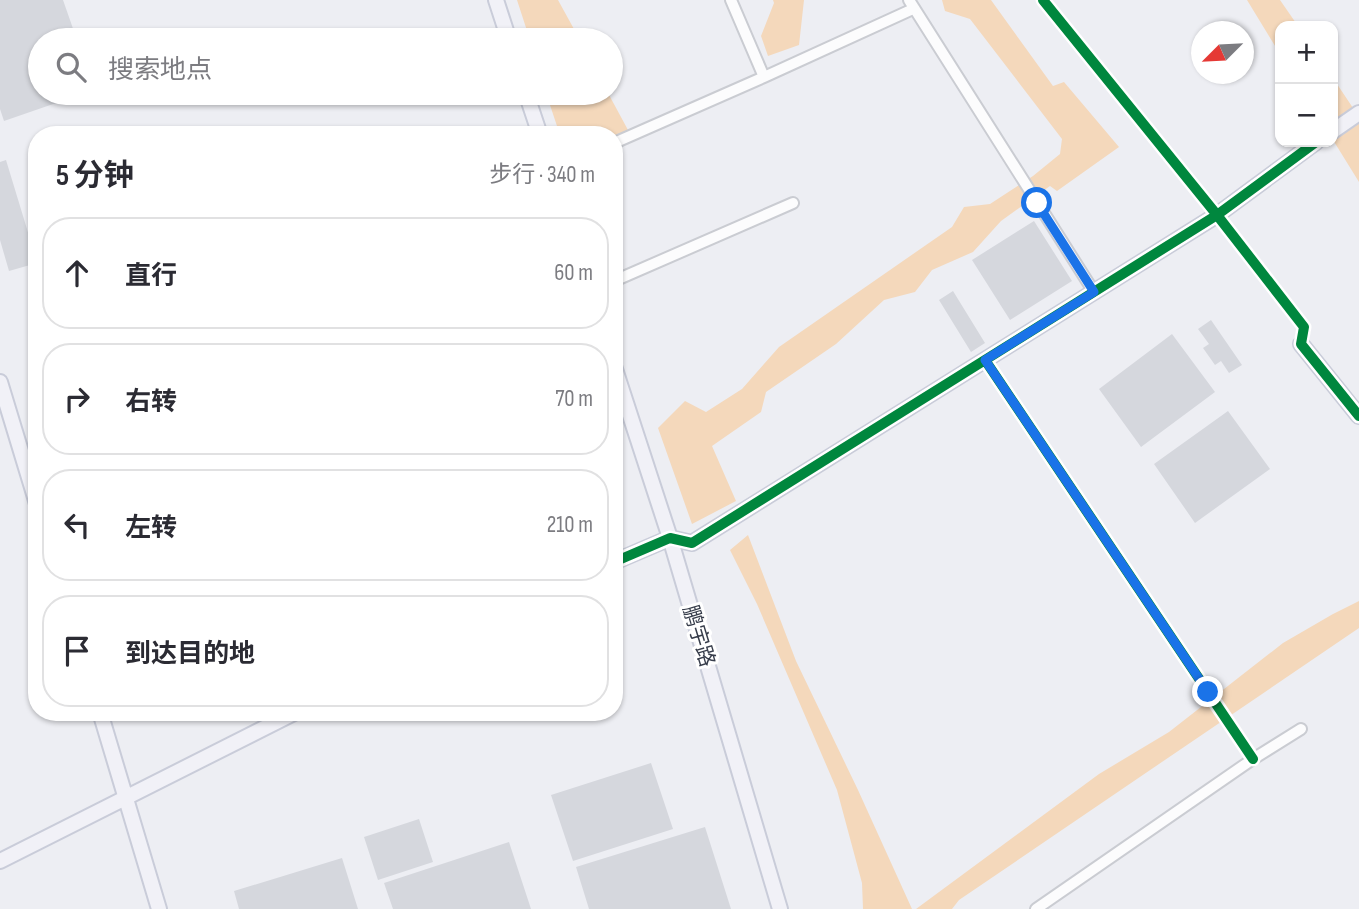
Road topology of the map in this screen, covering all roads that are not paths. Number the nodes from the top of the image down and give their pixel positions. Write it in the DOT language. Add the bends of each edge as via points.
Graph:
graph roads {
  1 [pos="496,0"];
  2 [pos="731,0"];
  3 [pos="1043,0"];
  4 [pos="911,5"];
  5 [pos="505,28"];
  6 [pos="764,77"];
  7 [pos="530,105"];
  8 [pos="1359,113"];
  9 [pos="537,126"];
  10 [pos="1338,128"];
  11 [pos="623,138"];
  12 [pos="1309,147"];
  13 [pos="793,203"];
  14 [pos="1217,215"];
  15 [pos="623,277"];
  16 [pos="1094,292"];
  17 [pos="1301,344"];
  18 [pos="985,360"];
  19 [pos="0,382"];
  20 [pos="623,394"];
  21 [pos="1359,416"];
  22 [pos="28,474"];
  23 [pos="670,538"];
  24 [pos="623,558"];
  25 [pos="103,721"];
  26 [pos="278,721"];
  27 [pos="1301,729"];
  28 [pos="1254,759"];
  29 [pos="125,797"];
  30 [pos="0,861"];
  31 [pos="159,909"];
  32 [pos="779,909"];
  33 [pos="1036,909"];
  1 -- 5 [label="street"];
  2 -- 6 [label="street"];
  3 -- 14 [label="street"];
  4 -- 6 [label="street"];
  4 -- 16 [label="street"];
  6 -- 11 [label="street"];
  7 -- 9 [label="street"];
  8 -- 10 [label="street"];
  12 -- 14 [label="street"];
  13 -- 15 [label="street"];
  14 -- 16 [label="street"];
  14 -- 17 [label="street" via="1304,327"];
  16 -- 18 [label="street"];
  17 -- 21 [label="street"];
  18 -- 23 [label="street" via="692,543"];
  18 -- 28 [label="street"];
  19 -- 22 [label="street"];
  20 -- 23 [label="street, 鹏宇路"];
  23 -- 24 [label="street"];
  23 -- 32 [label="street, 鹏宇路"];
  25 -- 29 [label="street"];
  26 -- 29 [label="street"];
  27 -- 28 [label="street"];
  28 -- 33 [label="street"];
  29 -- 30 [label="street"];
  29 -- 31 [label="street"];
}
